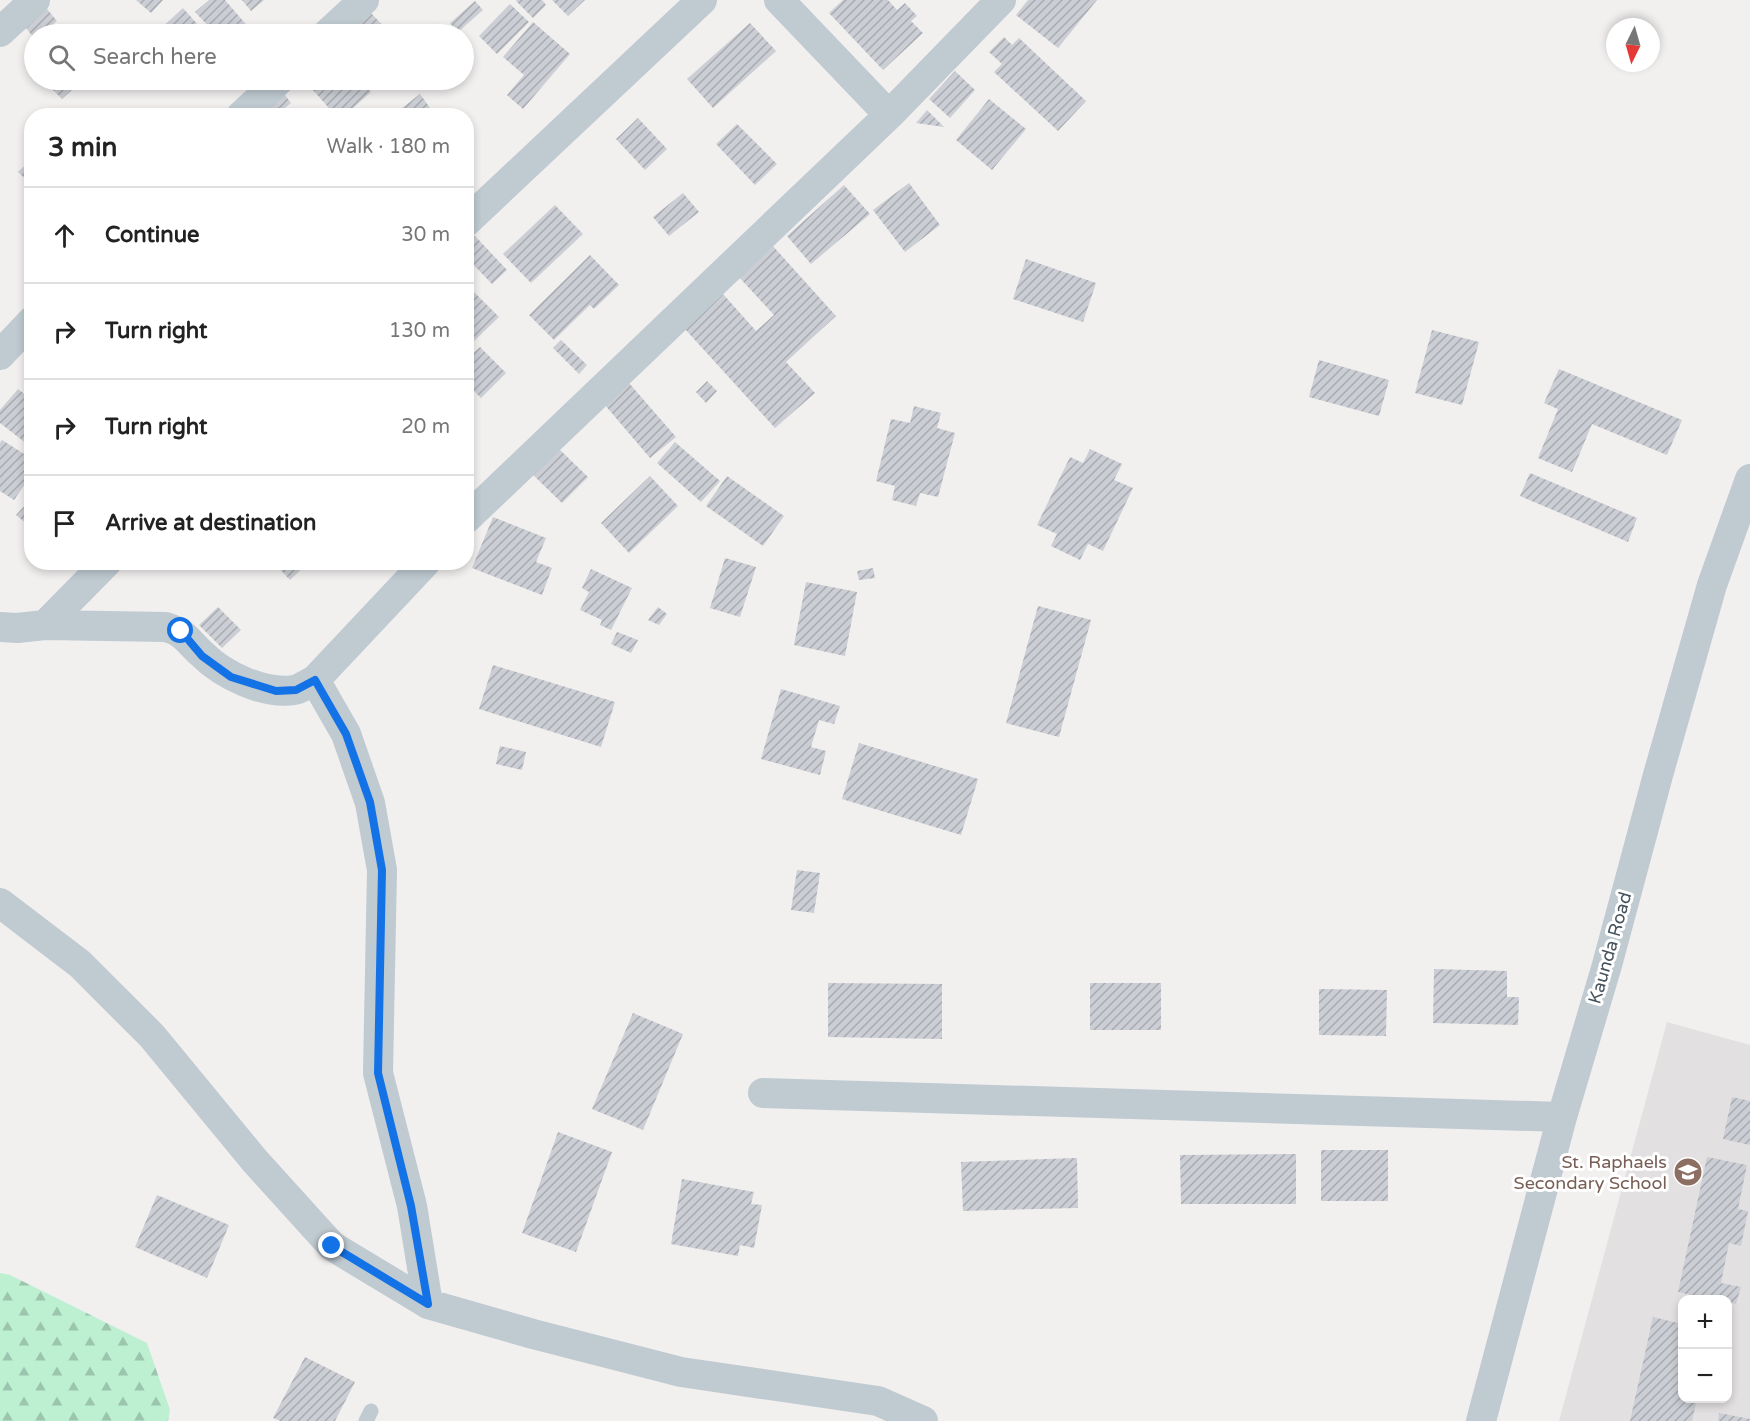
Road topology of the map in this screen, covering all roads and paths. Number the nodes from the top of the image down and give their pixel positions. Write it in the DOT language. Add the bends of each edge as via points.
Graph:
graph roads {
  1 [pos="36,0"];
  2 [pos="364,0"];
  3 [pos="702,0"];
  4 [pos="779,0"];
  5 [pos="1001,0"];
  6 [pos="338,24"];
  7 [pos="0,33"];
  8 [pos="268,90"];
  9 [pos="249,108"];
  10 [pos="889,115"];
  11 [pos="474,214"];
  12 [pos="24,330"];
  13 [pos="0,355"];
  14 [pos="1750,479"];
  15 [pos="474,511"];
  16 [pos="99,570"];
  17 [pos="418,570"];
  18 [pos="45,625"];
  19 [pos="0,627"];
  20 [pos="315,680"];
  21 [pos="0,903"];
  22 [pos="763,1093"];
  23 [pos="1562,1117"];
  24 [pos="428,1304"];
  25 [pos="923,1421"];
  26 [pos="1481,1421"];
  1 -- 7 [label="street"];
  2 -- 6 [label="street"];
  3 -- 11 [label="street"];
  4 -- 10 [label="street"];
  5 -- 10 [label="street"];
  8 -- 9 [label="street"];
  10 -- 15 [label="street"];
  12 -- 13 [label="street"];
  14 -- 23 [label="street, Kaunda Road" via="1712,585"];
  16 -- 18 [label="street"];
  17 -- 20 [label="street"];
  18 -- 19 [label="street"];
  18 -- 20 [label="street" via="166,627 181,631 202,656 231,677 276,691 296,690"];
  20 -- 24 [label="street" via="346,734 370,802 382,870 378,1073 411,1206"];
  21 -- 24 [label="street" via="80,964 152,1036 255,1161 332,1246"];
  22 -- 23 [label="street"];
  23 -- 26 [label="street, Kaunda Road"];
  24 -- 25 [label="street" via="681,1372 878,1401"];
}
